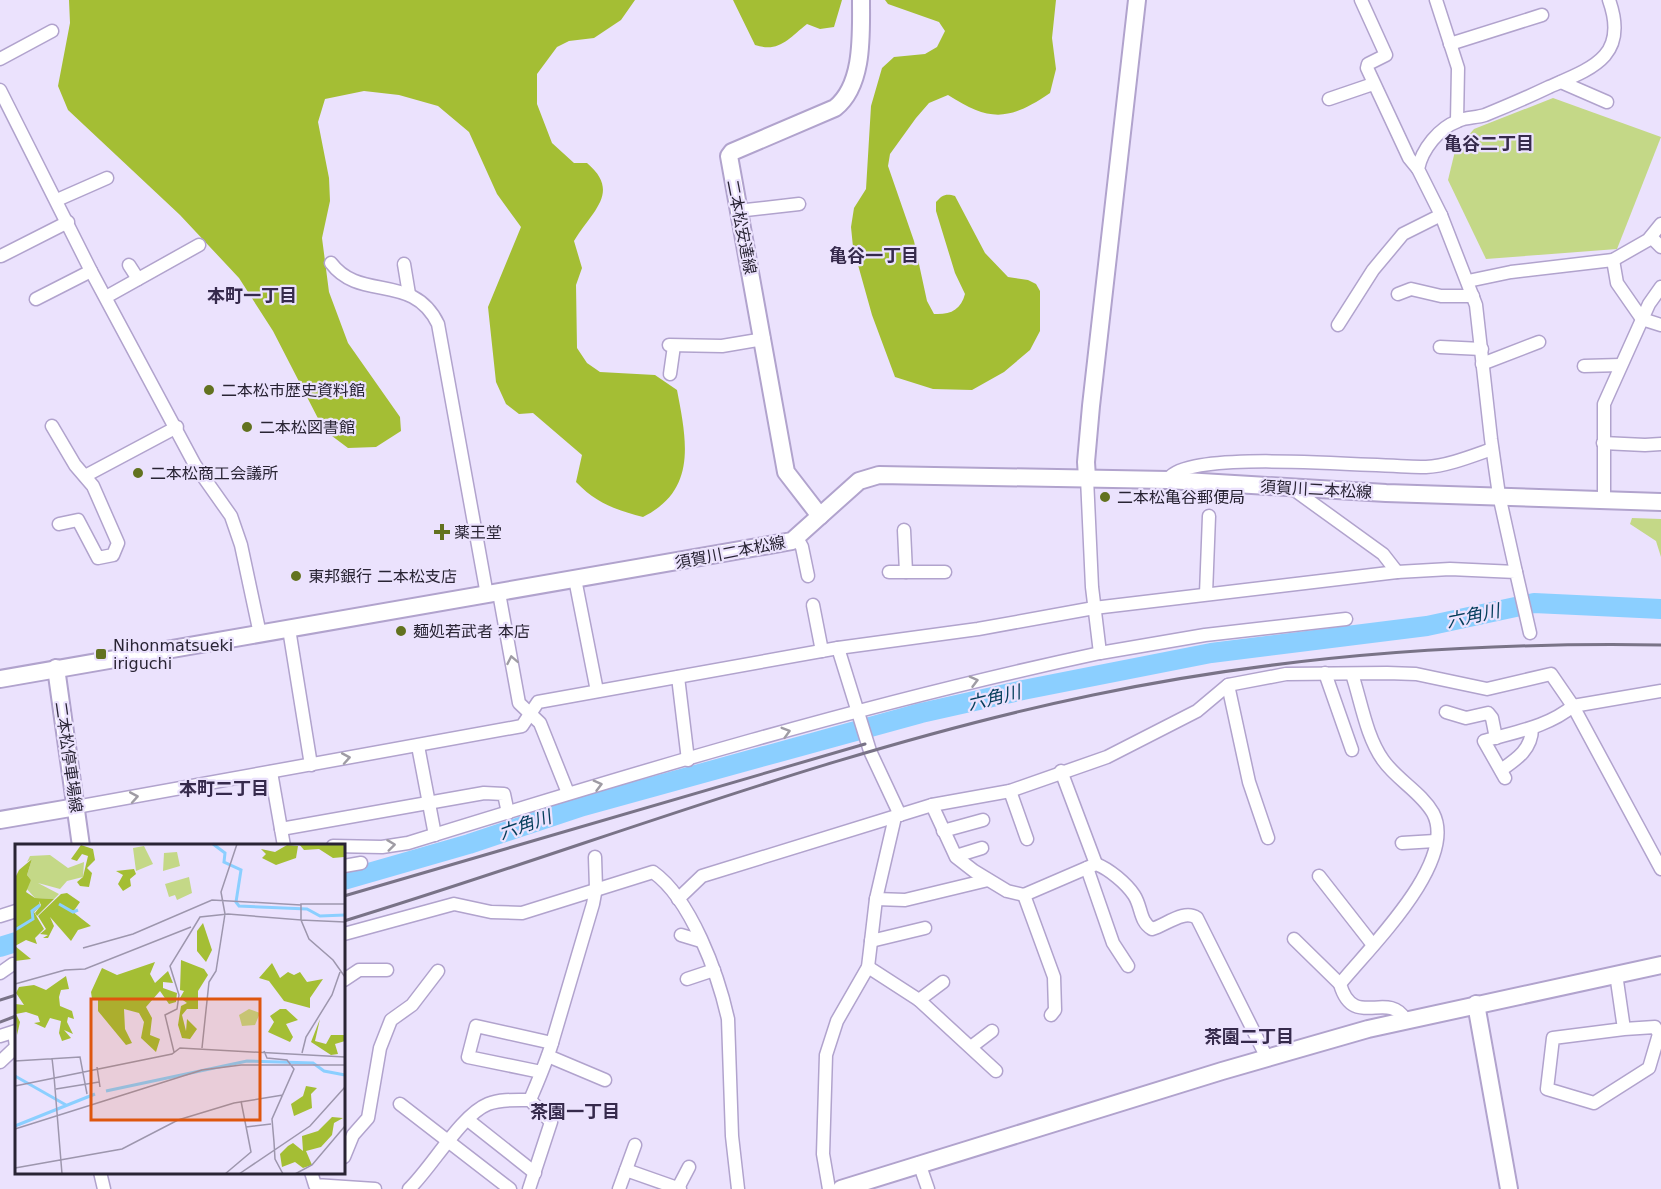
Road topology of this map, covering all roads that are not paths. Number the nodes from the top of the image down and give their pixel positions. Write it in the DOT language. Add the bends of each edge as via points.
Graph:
graph roads {
  1 [pos="861,0"];
  2 [pos="1137,0"];
  3 [pos="1361,0"];
  4 [pos="1436,0"];
  5 [pos="1609,0"];
  6 [pos="1542,15"];
  7 [pos="52,31"];
  8 [pos="1450,45"];
  9 [pos="0,59"];
  10 [pos="1561,82"];
  11 [pos="1373,84"];
  12 [pos="0,90"];
  13 [pos="1329,99"];
  14 [pos="1607,102"];
  15 [pos="5,111"];
  16 [pos="1457,121"];
  17 [pos="1418,169"];
  18 [pos="107,178"];
  19 [pos="57,200"];
  20 [pos="799,204"];
  21 [pos="737,211"];
  22 [pos="1441,215"];
  23 [pos="68,222"];
  24 [pos="1661,224"];
  25 [pos="1651,237"];
  26 [pos="199,245"];
  27 [pos="1661,247"];
  28 [pos="1,256"];
  29 [pos="1613,260"];
  30 [pos="331,263"];
  31 [pos="404,264"];
  32 [pos="129,265"];
  33 [pos="91,271"];
  34 [pos="138,279"];
  35 [pos="1468,281"];
  36 [pos="1661,287"];
  37 [pos="410,294"];
  38 [pos="1398,294"];
  39 [pos="1473,296"];
  40 [pos="106,297"];
  41 [pos="36,299"];
  42 [pos="1642,319"];
  43 [pos="1338,325"];
  44 [pos="1661,326"];
  45 [pos="764,339"];
  46 [pos="1539,342"];
  47 [pos="1440,347"];
  48 [pos="1482,349"];
  49 [pos="1482,364"];
  50 [pos="1621,365"];
  51 [pos="1584,366"];
  52 [pos="670,374"];
  53 [pos="52,426"];
  54 [pos="177,428"];
  55 [pos="1603,443"];
  56 [pos="1661,444"];
  57 [pos="1492,448"];
  58 [pos="85,476"];
  59 [pos="1087,478"];
  60 [pos="1168,480"];
  61 [pos="1293,489"];
  62 [pos="1499,495"];
  63 [pos="1604,500"];
  64 [pos="1661,502"];
  65 [pos="820,516"];
  66 [pos="1209,516"];
  67 [pos="59,524"];
  68 [pos="904,531"];
  69 [pos="797,538"];
  70 [pos="889,572"];
  71 [pos="906,572"];
  72 [pos="945,572"];
  73 [pos="1397,572"];
  74 [pos="1516,572"];
  75 [pos="808,576"];
  76 [pos="575,579"];
  77 [pos="493,594"];
  78 [pos="1206,594"];
  79 [pos="813,605"];
  80 [pos="1094,608"];
  81 [pos="1346,619"];
  82 [pos="289,629"];
  83 [pos="1530,633"];
  84 [pos="260,634"];
  85 [pos="838,648"];
  86 [pos="822,651"];
  87 [pos="1100,653"];
  88 [pos="56,668"];
  89 [pos="1325,673"];
  90 [pos="1352,674"];
  91 [pos="678,677"];
  92 [pos="0,679"];
  93 [pos="1228,685"];
  94 [pos="597,691"];
  95 [pos="1661,691"];
  96 [pos="1572,706"];
  97 [pos="857,711"];
  98 [pos="1446,712"];
  99 [pos="530,714"];
  100 [pos="1532,728"];
  101 [pos="1496,738"];
  102 [pos="418,746"];
  103 [pos="1352,750"];
  104 [pos="688,760"];
  105 [pos="311,765"];
  106 [pos="1061,771"];
  107 [pos="271,772"];
  108 [pos="1011,791"];
  109 [pos="568,793"];
  110 [pos="428,803"];
  111 [pos="932,805"];
  112 [pos="76,807"];
  113 [pos="508,813"];
  114 [pos="898,816"];
  115 [pos="0,820"];
  116 [pos="983,820"];
  117 [pos="281,829"];
  118 [pos="943,831"];
  119 [pos="435,835"];
  120 [pos="1268,838"];
  121 [pos="1027,839"];
  122 [pos="1435,841"];
  123 [pos="1402,843"];
  124 [pos="81,844"];
  125 [pos="284,844"];
  126 [pos="345,846"];
  127 [pos="982,848"];
  128 [pos="956,856"];
  129 [pos="594,857"];
  130 [pos="361,863"];
  131 [pos="345,866"];
  132 [pos="1091,866"];
  133 [pos="1661,869"];
  134 [pos="1319,876"];
  135 [pos="988,880"];
  136 [pos="596,888"];
  137 [pos="1024,895"];
  138 [pos="678,899"];
  139 [pos="876,899"];
  140 [pos="15,911"];
  141 [pos="0,916"];
  142 [pos="925,928"];
  143 [pos="345,934"];
  144 [pos="681,935"];
  145 [pos="1294,939"];
  146 [pos="701,941"];
  147 [pos="871,941"];
  148 [pos="1373,945"];
  149 [pos="14,964"];
  150 [pos="1661,965"];
  151 [pos="1128,966"];
  152 [pos="868,967"];
  153 [pos="387,970"];
  154 [pos="714,970"];
  155 [pos="438,971"];
  156 [pos="0,973"];
  157 [pos="1616,974"];
  158 [pos="345,979"];
  159 [pos="687,979"];
  160 [pos="943,982"];
  161 [pos="1340,984"];
  162 [pos="920,1000"];
  163 [pos="1476,1004"];
  164 [pos="1051,1015"];
  165 [pos="1405,1019"];
  166 [pos="1624,1029"];
  167 [pos="15,1031"];
  168 [pos="992,1031"];
  169 [pos="0,1036"];
  170 [pos="552,1044"];
  171 [pos="971,1047"];
  172 [pos="15,1048"];
  173 [pos="548,1056"];
  174 [pos="1267,1058"];
  175 [pos="0,1062"];
  176 [pos="996,1071"];
  177 [pos="541,1072"];
  178 [pos="605,1080"];
  179 [pos="530,1100"];
  180 [pos="400,1104"];
  181 [pos="468,1120"];
  182 [pos="449,1142"];
  183 [pos="635,1145"];
  184 [pos="345,1154"];
  185 [pos="919,1163"];
  186 [pos="689,1167"];
  187 [pos="626,1170"];
  188 [pos="535,1173"];
  189 [pos="100,1174"];
  190 [pos="311,1174"];
  191 [pos="339,1188"];
  192 [pos="411,1188"];
  193 [pos="104,1189"];
  194 [pos="375,1189"];
  195 [pos="510,1189"];
  196 [pos="529,1189"];
  197 [pos="619,1189"];
  198 [pos="679,1189"];
  199 [pos="738,1189"];
  200 [pos="829,1189"];
  201 [pos="841,1189"];
  202 [pos="928,1189"];
  203 [pos="1509,1189"];
  1 -- 21 [label="main road, 二本松安達線" via="855,76 848,94 835,108 732,152 729,161"];
  2 -- 59 [label="main road" via="1091,406"];
  3 -- 11 [label="street" via="1386,55 1368,64"];
  4 -- 8 [label="street"];
  5 -- 10 [label="street" via="1617,19 1605,56"];
  6 -- 8 [label="street"];
  7 -- 9 [label="street"];
  8 -- 16 [label="street" via="1459,76"];
  10 -- 14 [label="street"];
  10 -- 16 [label="street" via="1482,116"];
  11 -- 13 [label="street"];
  11 -- 17 [label="street"];
  12 -- 15 [label="street"];
  15 -- 19 [label="street"];
  16 -- 17 [label="street" via="1432,140"];
  17 -- 22 [label="street"];
  18 -- 19 [label="street"];
  19 -- 23 [label="street"];
  20 -- 21 [label="street"];
  21 -- 45 [label="main road, 二本松安達線"];
  22 -- 35 [label="street"];
  22 -- 43 [label="street" via="1403,234 1373,270"];
  23 -- 28 [label="street"];
  23 -- 33 [label="street"];
  24 -- 25 [label="street"];
  25 -- 27 [label="street"];
  25 -- 29 [label="street"];
  26 -- 34 [label="street"];
  29 -- 35 [label="street"];
  29 -- 42 [label="street" via="1617,283"];
  30 -- 37 [label="street" via="356,283"];
  31 -- 37 [label="street"];
  32 -- 34 [label="street"];
  33 -- 40 [label="street"];
  33 -- 41 [label="street"];
  34 -- 40 [label="street"];
  35 -- 39 [label="street"];
  36 -- 42 [label="street"];
  37 -- 77 [label="street" via="422,301 438,324"];
  38 -- 39 [label="street" via="1411,290 1441,296"];
  39 -- 48 [label="street"];
  40 -- 54 [label="street"];
  42 -- 44 [label="street"];
  42 -- 50 [label="street"];
  45 -- 52 [label="street" via="722,346 672,346"];
  45 -- 65 [label="main road, 二本松安達線" via="786,472"];
  46 -- 49 [label="street"];
  47 -- 48 [label="street"];
  48 -- 49 [label="street"];
  49 -- 57 [label="street"];
  50 -- 51 [label="street"];
  50 -- 55 [label="street" via="1603,410"];
  53 -- 58 [label="street"];
  54 -- 58 [label="street"];
  54 -- 84 [label="street" via="195,465 231,516"];
  55 -- 56 [label="street"];
  55 -- 63 [label="street"];
  57 -- 60 [label="street" via="1429,467 1233,462 1180,470"];
  57 -- 62 [label="street"];
  58 -- 67 [label="street" via="118,543 117,549 113,555 98,558 78,520"];
  59 -- 60 [label="main road, 須賀川二本松線"];
  59 -- 65 [label="main road, 須賀川二本松線" via="879,475 859,481"];
  59 -- 80 [label="street"];
  60 -- 61 [label="main road, 須賀川二本松線"];
  61 -- 62 [label="main road, 須賀川二本松線"];
  61 -- 73 [label="street" via="1383,554"];
  62 -- 63 [label="main road, 須賀川二本松線"];
  62 -- 74 [label="street"];
  63 -- 64 [label="main road, 須賀川二本松線"];
  65 -- 69 [label="main road, 須賀川二本松線"];
  66 -- 78 [label="street"];
  68 -- 71 [label="street"];
  69 -- 75 [label="street"];
  69 -- 76 [label="main road, 須賀川二本松線" via="749,550"];
  70 -- 71 [label="street"];
  71 -- 72 [label="street"];
  73 -- 74 [label="street"];
  73 -- 78 [label="street"];
  74 -- 83 [label="street"];
  76 -- 77 [label="main road, 須賀川二本松線"];
  76 -- 94 [label="street"];
  77 -- 82 [label="main road, 須賀川二本松線"];
  99 -- 77 [label="street, one-way" via="519,703"];
  78 -- 80 [label="street"];
  79 -- 86 [label="street"];
  80 -- 85 [label="street"];
  80 -- 87 [label="street"];
  81 -- 87 [label="street"];
  82 -- 84 [label="main road, 須賀川二本松線"];
  82 -- 105 [label="street"];
  84 -- 88 [label="main road, 須賀川二本松線"];
  85 -- 86 [label="street"];
  85 -- 97 [label="street"];
  86 -- 91 [label="street"];
  97 -- 87 [label="street, one-way"];
  88 -- 92 [label="main road, 須賀川二本松線"];
  88 -- 112 [label="main road, 二本松停車場線"];
  89 -- 90 [label="street"];
  89 -- 93 [label="street" via="1286,674"];
  89 -- 103 [label="street"];
  90 -- 96 [label="street" via="1416,674 1487,689 1551,674"];
  90 -- 122 [label="street" via="1379,754 1430,810 1436,824"];
  91 -- 94 [label="street"];
  91 -- 104 [label="street"];
  93 -- 106 [label="street" via="1197,711 1174,723 1107,757"];
  93 -- 120 [label="street" via="1249,782"];
  94 -- 99 [label="street" via="538,702"];
  95 -- 96 [label="street"];
  96 -- 100 [label="street" via="1564,714"];
  96 -- 133 [label="street"];
  104 -- 97 [label="street, one-way"];
  97 -- 114 [label="street"];
  98 -- 101 [label="street" via="1466,718 1488,713"];
  99 -- 102 [label="street" via="522,726"];
  99 -- 109 [label="street" via="540,723"];
  100 -- 101 [label="street"];
  100 -- 101 [label="street" via="1526,750 1503,774 1484,741"];
  105 -- 102 [label="street, one-way"];
  102 -- 110 [label="street"];
  109 -- 104 [label="street, one-way"];
  105 -- 107 [label="street"];
  106 -- 108 [label="street"];
  106 -- 132 [label="street"];
  112 -- 107 [label="street, one-way"];
  107 -- 117 [label="street"];
  108 -- 111 [label="street"];
  108 -- 121 [label="street"];
  109 -- 113 [label="street"];
  110 -- 113 [label="street" via="484,793 504,794"];
  110 -- 117 [label="street"];
  110 -- 119 [label="street"];
  111 -- 114 [label="street"];
  111 -- 118 [label="street"];
  112 -- 115 [label="main road"];
  112 -- 124 [label="main road, 二本松停車場線"];
  113 -- 119 [label="street"];
  114 -- 138 [label="street" via="702,876"];
  114 -- 139 [label="street"];
  116 -- 118 [label="street"];
  117 -- 125 [label="street"];
  118 -- 128 [label="street"];
  126 -- 119 [label="street, one-way" via="391,846"];
  122 -- 123 [label="street"];
  122 -- 148 [label="street" via="1417,891"];
  127 -- 128 [label="street"];
  128 -- 135 [label="street"];
  129 -- 136 [label="street"];
  130 -- 131 [label="street"];
  132 -- 137 [label="street"];
  132 -- 151 [label="street" via="1113,943"];
  132 -- 174 [label="street" via="1105,868 1134,895 1145,925 1152,929 1184,916 1197,918"];
  134 -- 148 [label="street"];
  135 -- 137 [label="street"];
  135 -- 139 [label="street" via="904,900"];
  136 -- 138 [label="street" via="653,872"];
  136 -- 143 [label="street" via="522,913 491,912 454,904"];
  136 -- 170 [label="street"];
  137 -- 164 [label="street" via="1054,977 1055,1010"];
  138 -- 146 [label="street"];
  139 -- 147 [label="street"];
  140 -- 141 [label="street"];
  142 -- 147 [label="street"];
  144 -- 146 [label="street"];
  145 -- 161 [label="street"];
  146 -- 154 [label="street"];
  147 -- 152 [label="street"];
  148 -- 161 [label="street"];
  149 -- 156 [label="street"];
  150 -- 157 [label="main road"];
  152 -- 162 [label="street"];
  152 -- 200 [label="street" via="837,1021 826,1055 823,1154"];
  153 -- 158 [label="street" via="359,970"];
  154 -- 159 [label="street"];
  154 -- 199 [label="street" via="728,1019"];
  155 -- 184 [label="street" via="412,1005 391,1020 380,1048 368,1118 352,1135"];
  157 -- 163 [label="main road"];
  157 -- 166 [label="street"];
  160 -- 162 [label="street"];
  161 -- 165 [label="street" via="1346,1000 1355,1007 1394,1008"];
  162 -- 171 [label="street"];
  163 -- 165 [label="main road"];
  163 -- 203 [label="main road"];
  165 -- 174 [label="main road"];
  166 -- 166 [label="street" via="1553,1038 1547,1089 1594,1103 1649,1068 1659,1034 1655,1027"];
  167 -- 169 [label="street"];
  168 -- 171 [label="street"];
  170 -- 173 [label="street"];
  170 -- 177 [label="street" via="476,1026 468,1057"];
  171 -- 176 [label="street"];
  172 -- 175 [label="street"];
  173 -- 177 [label="street"];
  173 -- 178 [label="street"];
  174 -- 185 [label="main road"];
  177 -- 179 [label="street"];
  179 -- 181 [label="street" via="500,1100 477,1110"];
  179 -- 188 [label="street" via="551,1122"];
  180 -- 182 [label="street"];
  181 -- 182 [label="street"];
  181 -- 188 [label="street"];
  182 -- 192 [label="street"];
  182 -- 195 [label="street"];
  183 -- 187 [label="street"];
  185 -- 201 [label="main road"];
  185 -- 202 [label="street"];
  186 -- 198 [label="street"];
  187 -- 197 [label="street"];
  187 -- 198 [label="street"];
  188 -- 196 [label="street"];
  189 -- 193 [label="street"];
  190 -- 191 [label="street" via="315,1185"];
  191 -- 194 [label="street"];
}
